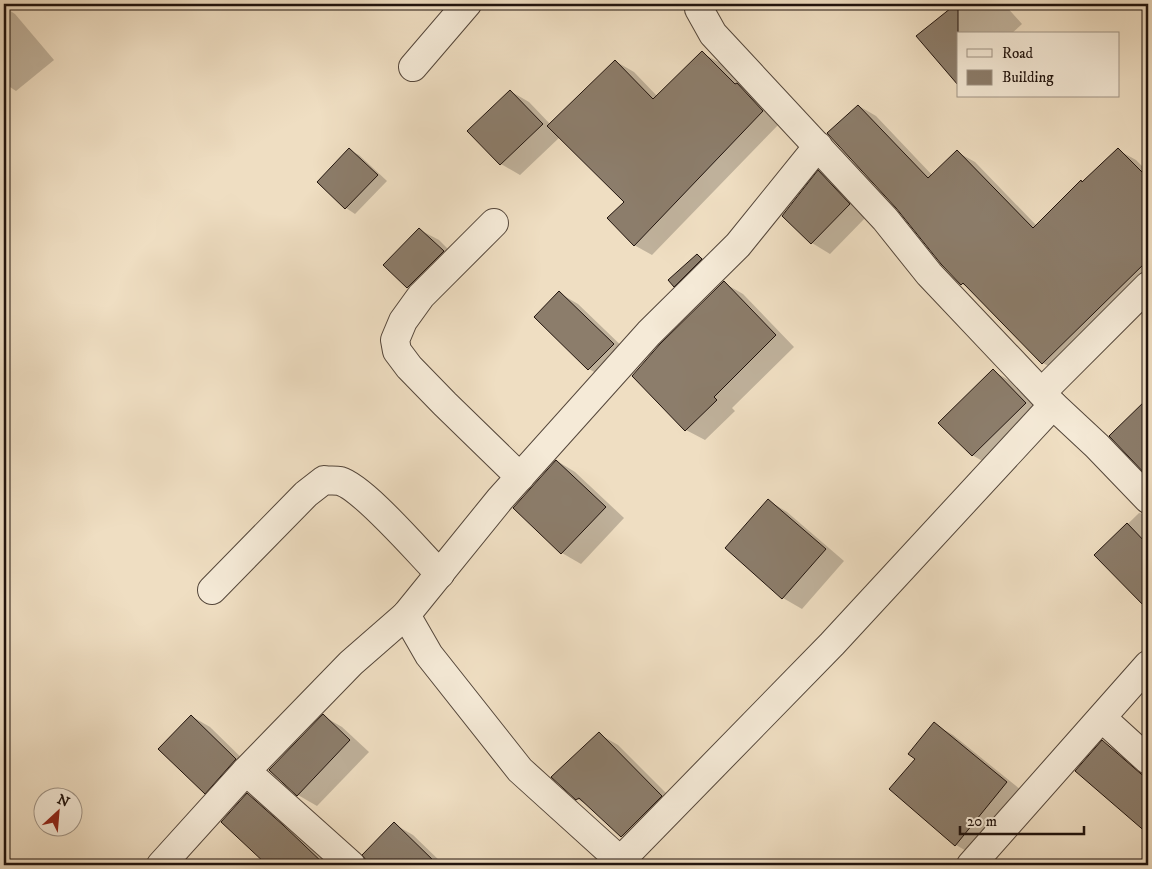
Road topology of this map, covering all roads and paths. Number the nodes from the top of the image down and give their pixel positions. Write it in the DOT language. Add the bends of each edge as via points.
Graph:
graph roads {
  1 [pos="467,4"];
  2 [pos="700,4"];
  3 [pos="413,68"];
  4 [pos="818,146"];
  5 [pos="494,223"];
  6 [pos="1148,286"];
  7 [pos="1047,398"];
  8 [pos="520,477"];
  9 [pos="1147,495"];
  10 [pos="440,574"];
  11 [pos="212,590"];
  12 [pos="406,615"];
  13 [pos="1148,665"];
  14 [pos="1102,718"];
  15 [pos="1148,760"];
  16 [pos="246,772"];
  17 [pos="622,863"];
  18 [pos="161,865"];
  19 [pos="351,865"];
  20 [pos="971,865"];
  1 -- 3 [label="street"];
  2 -- 4 [label="street" via="699,9 713,34"];
  4 -- 7 [label="street" via="885,219 929,274"];
  4 -- 8 [label="street" via="738,245 649,333"];
  5 -- 8 [label="street" via="421,296 403,321 395,340 397,352 409,367"];
  6 -- 7 [label="street"];
  7 -- 9 [label="street"];
  7 -- 17 [label="street" via="832,644"];
  8 -- 10 [label="street"];
  10 -- 11 [label="street" via="378,509 340,481 324,480 306,494"];
  10 -- 12 [label="street"];
  12 -- 16 [label="street" via="351,663"];
  12 -- 17 [label="street" via="429,655 520,770"];
  13 -- 14 [label="street"];
  14 -- 15 [label="street"];
  14 -- 20 [label="street"];
  16 -- 18 [label="street"];
  16 -- 19 [label="street"];
}
